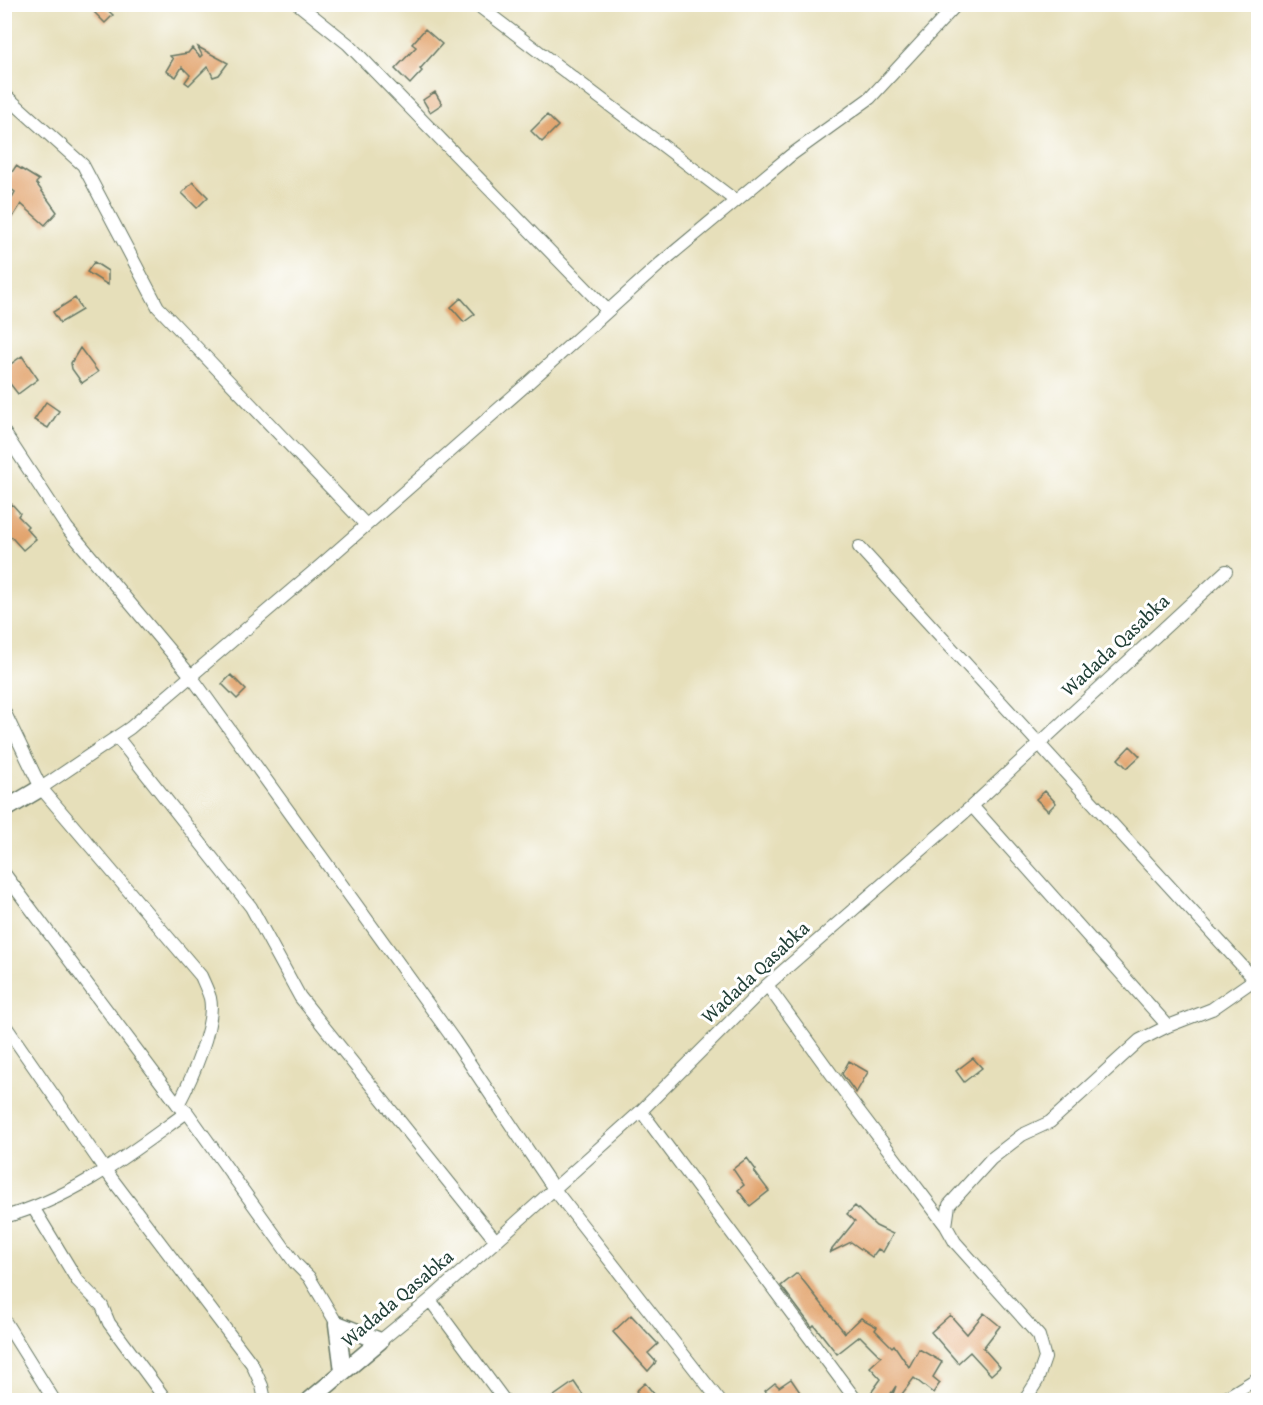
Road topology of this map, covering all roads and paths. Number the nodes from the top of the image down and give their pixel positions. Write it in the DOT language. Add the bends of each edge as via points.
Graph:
graph roads {
  1 [pos="298,4"];
  2 [pos="476,4"];
  3 [pos="957,4"];
  4 [pos="4,94"];
  5 [pos="736,201"];
  6 [pos="608,311"];
  7 [pos="4,432"];
  8 [pos="366,525"];
  9 [pos="859,547"];
  10 [pos="1226,571"];
  11 [pos="191,676"];
  12 [pos="4,711"];
  13 [pos="117,737"];
  14 [pos="1039,744"];
  15 [pos="41,788"];
  16 [pos="972,806"];
  17 [pos="4,810"];
  18 [pos="4,873"];
  19 [pos="1257,979"];
  20 [pos="767,985"];
  21 [pos="4,1024"];
  22 [pos="1168,1026"];
  23 [pos="183,1108"];
  24 [pos="641,1111"];
  25 [pos="106,1171"];
  26 [pos="554,1189"];
  27 [pos="34,1209"];
  28 [pos="4,1217"];
  29 [pos="946,1226"];
  30 [pos="496,1241"];
  31 [pos="430,1300"];
  32 [pos="4,1320"];
  33 [pos="337,1324"];
  34 [pos="380,1341"];
  35 [pos="343,1371"];
  36 [pos="1258,1378"];
  37 [pos="54,1401"];
  38 [pos="166,1401"];
  39 [pos="265,1401"];
  40 [pos="310,1401"];
  41 [pos="504,1401"];
  42 [pos="719,1401"];
  43 [pos="856,1401"];
  44 [pos="1025,1401"];
  45 [pos="1222,1401"];
  1 -- 6 [label="street" via="348,44"];
  2 -- 5 [label="street"];
  3 -- 5 [label="street" via="870,98"];
  4 -- 8 [label="street" via="83,165 158,307"];
  5 -- 6 [label="street"];
  6 -- 8 [label="street"];
  7 -- 11 [label="street" via="67,528"];
  8 -- 11 [label="street"];
  9 -- 14 [label="street"];
  10 -- 14 [label="street, Wadada Qasabka"];
  11 -- 13 [label="street"];
  11 -- 26 [label="street" via="454,1040"];
  12 -- 15 [label="street"];
  13 -- 15 [label="street"];
  13 -- 30 [label="street" via="251,907 300,997"];
  14 -- 16 [label="street, Wadada Qasabka"];
  14 -- 19 [label="street"];
  15 -- 17 [label="street"];
  15 -- 23 [label="street" via="201,976 210,999 209,1020"];
  16 -- 20 [label="street, Wadada Qasabka"];
  16 -- 22 [label="street"];
  18 -- 23 [label="street"];
  19 -- 22 [label="street" via="1212,1009"];
  20 -- 24 [label="street, Wadada Qasabka"];
  20 -- 29 [label="street"];
  21 -- 25 [label="street"];
  22 -- 29 [label="street" via="1140,1040 1050,1122 1022,1135 991,1159 949,1205"];
  23 -- 25 [label="street"];
  23 -- 33 [label="street" via="309,1277"];
  24 -- 26 [label="street, Wadada Qasabka"];
  24 -- 43 [label="street"];
  25 -- 27 [label="street"];
  25 -- 39 [label="street" via="252,1364"];
  26 -- 30 [label="street, Wadada Qasabka"];
  26 -- 42 [label="street"];
  27 -- 28 [label="street"];
  27 -- 38 [label="street" via="77,1280 102,1306 109,1323"];
  29 -- 44 [label="street" via="955,1242 1039,1336 1045,1358"];
  30 -- 31 [label="street, Wadada Qasabka"];
  31 -- 34 [label="street, Wadada Qasabka"];
  31 -- 41 [label="street"];
  32 -- 37 [label="street"];
  33 -- 34 [label="street"];
  33 -- 35 [label="street"];
  34 -- 35 [label="street, Wadada Qasabka"];
  35 -- 40 [label="street, Wadada Qasabka"];
  36 -- 45 [label="street"];
}
